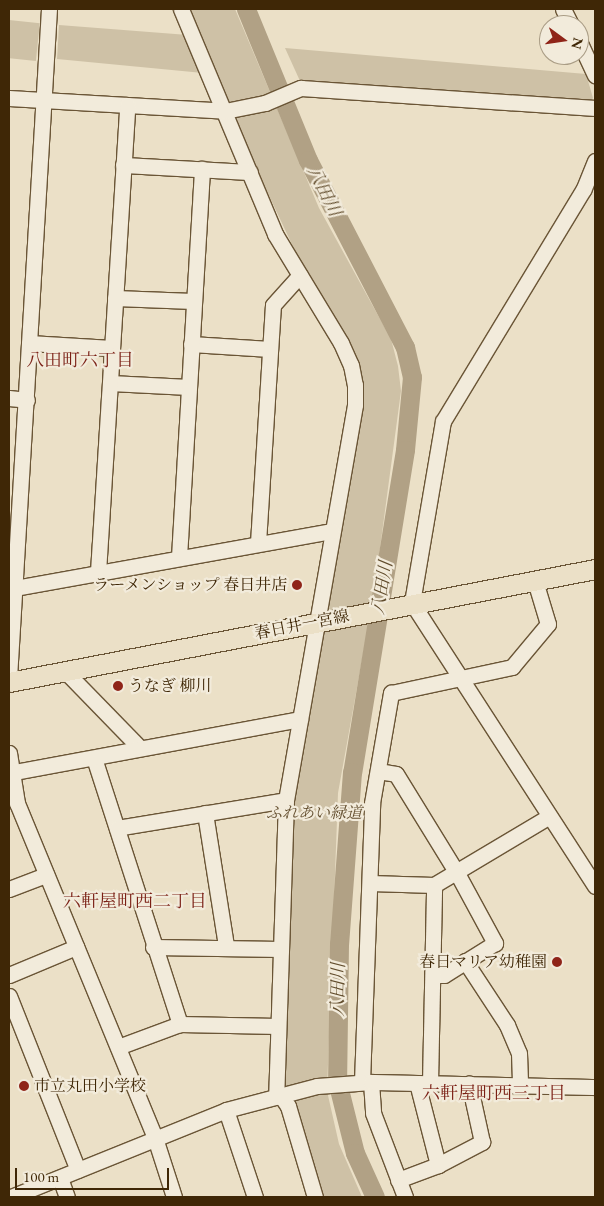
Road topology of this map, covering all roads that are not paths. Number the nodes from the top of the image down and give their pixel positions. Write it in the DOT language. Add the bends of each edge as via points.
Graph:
graph roads {
  1 [pos="49,9"];
  2 [pos="181,9"];
  3 [pos="9,98"];
  4 [pos="42,100"];
  5 [pos="127,105"];
  6 [pos="595,108"];
  7 [pos="225,111"];
  8 [pos="595,161"];
  9 [pos="123,165"];
  10 [pos="202,169"];
  11 [pos="250,172"];
  12 [pos="300,275"];
  13 [pos="115,298"];
  14 [pos="193,301"];
  15 [pos="29,344"];
  16 [pos="191,344"];
  17 [pos="112,348"];
  18 [pos="270,349"];
  19 [pos="110,383"];
  20 [pos="189,387"];
  21 [pos="9,398"];
  22 [pos="27,400"];
  23 [pos="332,531"];
  24 [pos="258,543"];
  25 [pos="179,557"];
  26 [pos="595,569"];
  27 [pos="98,572"];
  28 [pos="535,581"];
  29 [pos="12,588"];
  30 [pos="403,605"];
  31 [pos="321,622"];
  32 [pos="65,671"];
  33 [pos="458,678"];
  34 [pos="9,680"];
  35 [pos="300,719"];
  36 [pos="140,748"];
  37 [pos="9,753"];
  38 [pos="94,758"];
  39 [pos="378,772"];
  40 [pos="9,773"];
  41 [pos="286,800"];
  42 [pos="204,813"];
  43 [pos="548,818"];
  44 [pos="117,828"];
  45 [pos="457,873"];
  46 [pos="46,875"];
  47 [pos="370,883"];
  48 [pos="434,885"];
  49 [pos="595,886"];
  50 [pos="9,889"];
  51 [pos="76,946"];
  52 [pos="226,946"];
  53 [pos="154,947"];
  54 [pos="280,949"];
  55 [pos="465,961"];
  56 [pos="9,976"];
  57 [pos="433,976"];
  58 [pos="9,996"];
  59 [pos="180,1024"];
  60 [pos="278,1026"];
  61 [pos="118,1047"];
  62 [pos="367,1082"];
  63 [pos="424,1083"];
  64 [pos="469,1083"];
  65 [pos="520,1084"];
  66 [pos="595,1087"];
  67 [pos="279,1096"];
  68 [pos="226,1110"];
  69 [pos="155,1138"];
  70 [pos="438,1165"];
  71 [pos="78,1170"];
  72 [pos="60,1178"];
  73 [pos="398,1180"];
  74 [pos="12,1197"];
  75 [pos="67,1197"];
  76 [pos="174,1197"];
  77 [pos="255,1197"];
  78 [pos="315,1197"];
  79 [pos="405,1197"];
  1 -- 4 [label="street"];
  2 -- 7 [label="street"];
  3 -- 4 [label="street"];
  4 -- 5 [label="street"];
  4 -- 15 [label="street"];
  5 -- 7 [label="street"];
  5 -- 9 [label="street"];
  6 -- 7 [label="street" via="301,88 265,103"];
  7 -- 11 [label="street"];
  8 -- 30 [label="street" via="583,190 443,421"];
  9 -- 10 [label="street"];
  9 -- 13 [label="street"];
  10 -- 11 [label="street"];
  10 -- 14 [label="street"];
  11 -- 12 [label="street" via="275,234"];
  12 -- 18 [label="street" via="273,305"];
  12 -- 23 [label="street" via="341,343 351,365 355,385 355,405"];
  13 -- 14 [label="street"];
  13 -- 17 [label="street"];
  14 -- 16 [label="street"];
  15 -- 17 [label="street"];
  15 -- 22 [label="street"];
  16 -- 18 [label="street"];
  16 -- 20 [label="street"];
  17 -- 19 [label="street"];
  18 -- 24 [label="street"];
  19 -- 20 [label="street"];
  19 -- 27 [label="street"];
  20 -- 25 [label="street"];
  21 -- 22 [label="street"];
  22 -- 29 [label="street"];
  23 -- 24 [label="street"];
  23 -- 31 [label="street"];
  24 -- 25 [label="street"];
  25 -- 27 [label="street"];
  26 -- 28 [label="main road, 春日井一宮線"];
  27 -- 29 [label="street"];
  28 -- 30 [label="main road, 春日井一宮線"];
  28 -- 33 [label="street" via="548,624 512,668"];
  29 -- 34 [label="street"];
  30 -- 31 [label="main road, 春日井一宮線"];
  30 -- 33 [label="street"];
  31 -- 32 [label="main road, 春日井一宮線"];
  31 -- 35 [label="street"];
  32 -- 34 [label="main road, 春日井一宮線"];
  32 -- 36 [label="street"];
  33 -- 39 [label="street" via="391,693"];
  33 -- 43 [label="street"];
  35 -- 36 [label="street"];
  35 -- 41 [label="street"];
  36 -- 38 [label="street"];
  37 -- 40 [label="street"];
  38 -- 40 [label="street"];
  38 -- 44 [label="street"];
  39 -- 45 [label="street" via="396,774"];
  39 -- 47 [label="street" via="372,803"];
  40 -- 46 [label="street" via="17,803"];
  41 -- 42 [label="street"];
  41 -- 54 [label="street"];
  42 -- 44 [label="street"];
  42 -- 52 [label="street"];
  43 -- 45 [label="street"];
  43 -- 49 [label="street"];
  44 -- 53 [label="street"];
  45 -- 48 [label="street"];
  45 -- 55 [label="street" via="495,943"];
  46 -- 50 [label="street"];
  46 -- 51 [label="street"];
  47 -- 48 [label="street"];
  47 -- 62 [label="street"];
  48 -- 57 [label="street"];
  51 -- 56 [label="street"];
  51 -- 61 [label="street"];
  52 -- 53 [label="street"];
  52 -- 54 [label="street"];
  53 -- 59 [label="street"];
  54 -- 60 [label="street"];
  55 -- 57 [label="street" via="444,975"];
  55 -- 65 [label="street" via="507,1025 519,1053"];
  57 -- 63 [label="street"];
  58 -- 71 [label="street"];
  59 -- 60 [label="street"];
  59 -- 61 [label="street"];
  60 -- 67 [label="street"];
  61 -- 69 [label="street"];
  62 -- 63 [label="street"];
  62 -- 67 [label="street" via="317,1086"];
  62 -- 73 [label="street" via="373,1114"];
  63 -- 64 [label="street"];
  63 -- 70 [label="street"];
  64 -- 65 [label="street"];
  64 -- 70 [label="street" via="482,1142"];
  65 -- 66 [label="street"];
  67 -- 68 [label="street"];
  67 -- 78 [label="street" via="288,1106"];
  68 -- 69 [label="street"];
  68 -- 77 [label="street"];
  69 -- 71 [label="street"];
  69 -- 76 [label="street"];
  70 -- 73 [label="street"];
  71 -- 72 [label="street"];
  72 -- 74 [label="street"];
  72 -- 75 [label="street"];
  73 -- 79 [label="street"];
}
